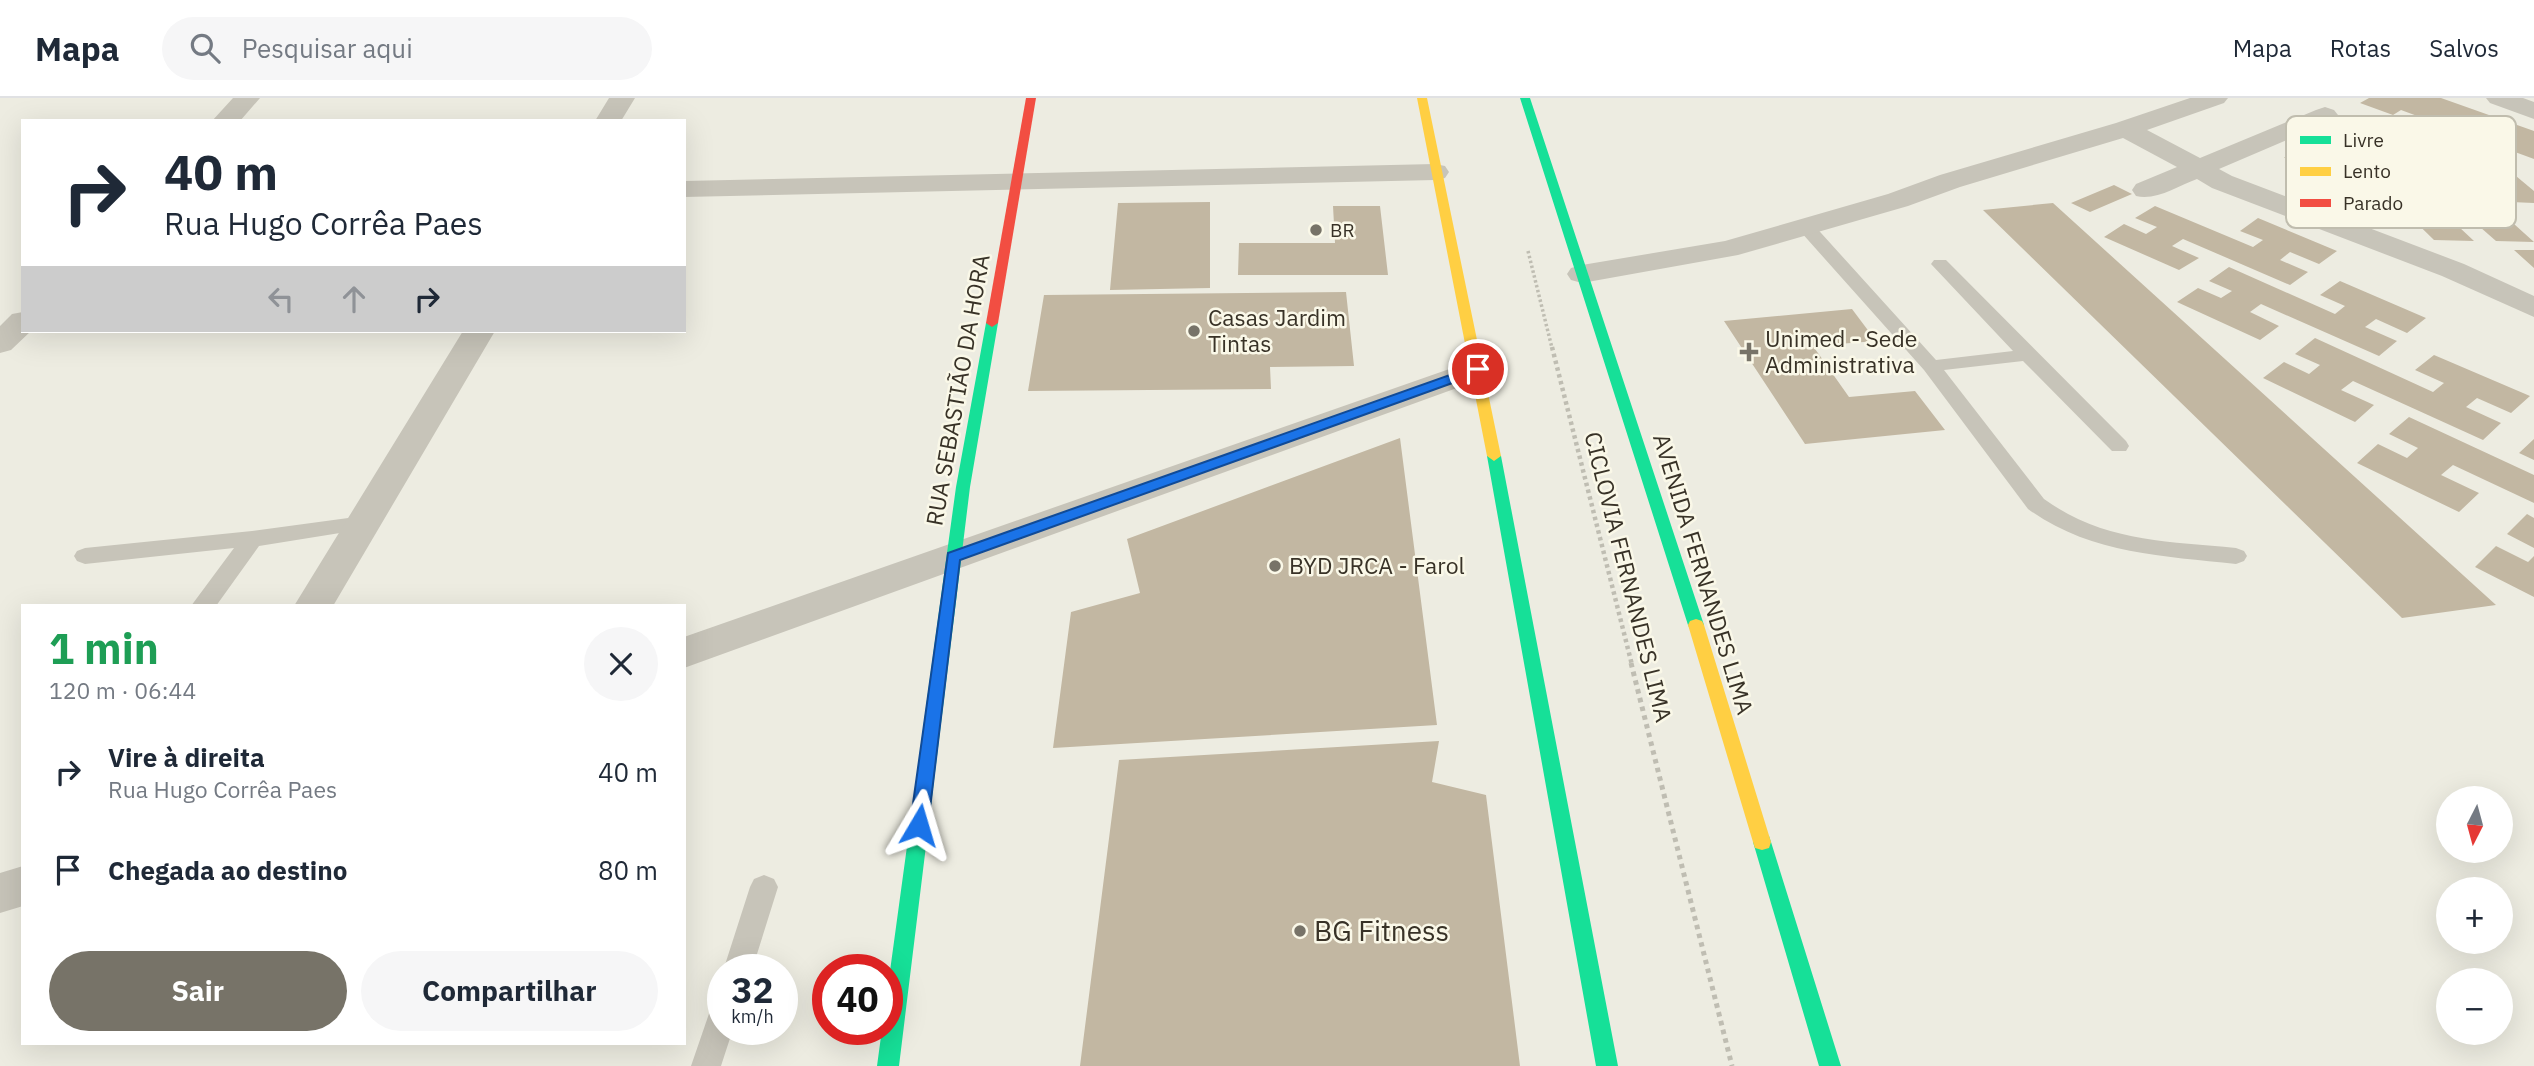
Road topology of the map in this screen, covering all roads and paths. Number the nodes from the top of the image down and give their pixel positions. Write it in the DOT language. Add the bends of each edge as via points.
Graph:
graph roads {
  1 [pos="247,98"];
  2 [pos="622,98"];
  3 [pos="1031,98"];
  4 [pos="1422,98"];
  5 [pos="1525,98"];
  6 [pos="2215,98"];
  7 [pos="2500,98"];
  8 [pos="2534,111"];
  9 [pos="227,119"];
  10 [pos="608,119"];
  11 [pos="2125,129"];
  12 [pos="2286,132"];
  13 [pos="2196,168"];
  14 [pos="1436,172"];
  15 [pos="1017,183"];
  16 [pos="686,188"];
  17 [pos="2146,190"];
  18 [pos="2286,207"];
  19 [pos="1806,227"];
  20 [pos="2342,228"];
  21 [pos="1526,245"];
  22 [pos="1940,264"];
  23 [pos="1582,274"];
  24 [pos="2534,308"];
  25 [pos="21,323"];
  26 [pos="478,333"];
  27 [pos="0,343"];
  28 [pos="2028,355"];
  29 [pos="1931,366"];
  30 [pos="1478,369"];
  31 [pos="2119,446"];
  32 [pos="363,523"];
  33 [pos="252,538"];
  34 [pos="85,556"];
  35 [pos="953,556"];
  36 [pos="2236,556"];
  37 [pos="204,604"];
  38 [pos="314,604"];
  39 [pos="686,652"];
  40 [pos="21,887"];
  41 [pos="764,887"];
  42 [pos="0,893"];
  43 [pos="742,954"];
  44 [pos="713,1045"];
  45 [pos="706,1066"];
  46 [pos="888,1066"];
  47 [pos="1606,1066"];
  48 [pos="1732,1066"];
  49 [pos="1830,1066"];
  1 -- 9 [label="street"];
  2 -- 10 [label="street"];
  3 -- 15 [label="main road, RUA SEBASTIÃO DA HORA"];
  4 -- 14 [label="main road"];
  5 -- 23 [label="main road, AVENIDA FERNANDES LIMA"];
  6 -- 11 [label="street"];
  7 -- 8 [label="street"];
  11 -- 13 [label="street"];
  11 -- 19 [label="street"];
  12 -- 13 [label="street"];
  13 -- 17 [label="street"];
  13 -- 18 [label="street"];
  14 -- 15 [label="street"];
  14 -- 30 [label="main road"];
  15 -- 16 [label="street"];
  15 -- 35 [label="main road, RUA SEBASTIÃO DA HORA"];
  19 -- 23 [label="street" via="1728,249"];
  19 -- 29 [label="lane"];
  20 -- 24 [label="street" via="2453,270"];
  21 -- 48 [label="path, CICLOVIA FERNANDES LIMA"];
  22 -- 28 [label="lane"];
  23 -- 49 [label="main road, AVENIDA FERNANDES LIMA" via="1669,536"];
  25 -- 27 [label="street"];
  26 -- 32 [label="street"];
  28 -- 29 [label="lane"];
  28 -- 31 [label="lane"];
  29 -- 36 [label="lane" via="2036,504 2050,516 2076,531 2125,544"];
  30 -- 35 [label="street"];
  30 -- 47 [label="main road"];
  32 -- 33 [label="lane"];
  32 -- 38 [label="street"];
  33 -- 34 [label="lane"];
  33 -- 37 [label="lane"];
  35 -- 39 [label="street"];
  35 -- 46 [label="main road, RUA SEBASTIÃO DA HORA"];
  40 -- 42 [label="street"];
  41 -- 43 [label="lane"];
  44 -- 45 [label="lane"];
}
